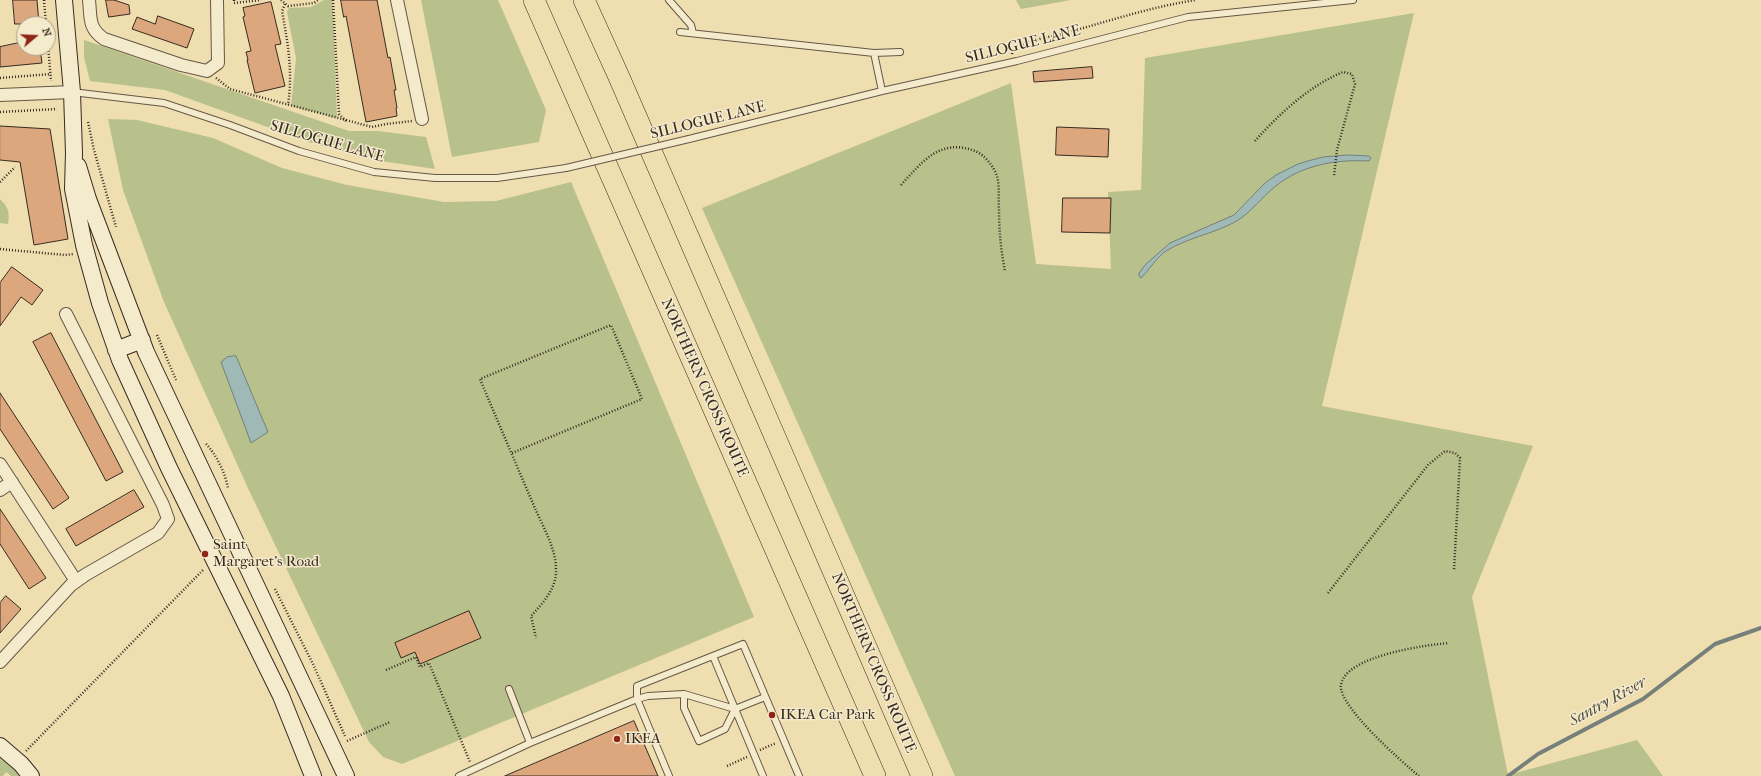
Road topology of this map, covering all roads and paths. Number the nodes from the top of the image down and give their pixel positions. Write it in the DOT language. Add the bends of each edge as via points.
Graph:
graph roads {
  1 [pos="44,0"];
  2 [pos="64,0"];
  3 [pos="89,0"];
  4 [pos="217,0"];
  5 [pos="234,0"];
  6 [pos="261,0"];
  7 [pos="281,0"];
  8 [pos="318,0"];
  9 [pos="333,0"];
  10 [pos="397,0"];
  11 [pos="534,0"];
  12 [pos="584,0"];
  13 [pos="669,0"];
  14 [pos="1196,0"];
  15 [pos="1353,0"];
  16 [pos="285,4"];
  17 [pos="45,16"];
  18 [pos="680,32"];
  19 [pos="693,33"];
  20 [pos="900,52"];
  21 [pos="874,53"];
  22 [pos="1012,55"];
  23 [pos="49,56"];
  24 [pos="208,71"];
  25 [pos="0,78"];
  26 [pos="882,91"];
  27 [pos="78,93"];
  28 [pos="0,95"];
  29 [pos="288,105"];
  30 [pos="57,110"];
  31 [pos="0,112"];
  32 [pos="422,119"];
  33 [pos="346,121"];
  34 [pos="1255,141"];
  35 [pos="74,153"];
  36 [pos="15,167"];
  37 [pos="1334,176"];
  38 [pos="0,182"];
  39 [pos="901,185"];
  40 [pos="118,233"];
  41 [pos="0,249"];
  42 [pos="77,253"];
  43 [pos="1005,271"];
  44 [pos="66,314"];
  45 [pos="154,329"];
  46 [pos="142,340"];
  47 [pos="116,350"];
  48 [pos="179,384"];
  49 [pos="204,442"];
  50 [pos="512,454"];
  51 [pos="0,464"];
  52 [pos="12,482"];
  53 [pos="0,490"];
  54 [pos="228,495"];
  55 [pos="214,559"];
  56 [pos="1454,571"];
  57 [pos="76,581"];
  58 [pos="274,586"];
  59 [pos="1328,593"];
  60 [pos="536,638"];
  61 [pos="1449,643"];
  62 [pos="713,656"];
  63 [pos="0,662"];
  64 [pos="386,670"];
  65 [pos="884,687"];
  66 [pos="509,689"];
  67 [pos="684,694"];
  68 [pos="765,697"];
  69 [pos="637,699"];
  70 [pos="735,710"];
  71 [pos="390,722"];
  72 [pos="347,741"];
  73 [pos="530,743"];
  74 [pos="0,746"];
  75 [pos="350,748"];
  76 [pos="17,760"];
  77 [pos="470,772"];
  78 [pos="31,776"];
  79 [pos="313,776"];
  80 [pos="346,776"];
  81 [pos="459,776"];
  82 [pos="669,776"];
  83 [pos="763,776"];
  84 [pos="799,776"];
  85 [pos="875,776"];
  86 [pos="922,776"];
  87 [pos="927,776"];
  88 [pos="1419,776"];
  1 -- 17 [label="path"];
  2 -- 27 [label="main road"];
  3 -- 24 [label="street" via="91,25 95,33 104,39 181,66"];
  4 -- 24 [label="street" via="218,64"];
  5 -- 6 [label="path" via="234,3"];
  7 -- 16 [label="path"];
  8 -- 16 [label="path" via="314,3 288,6"];
  9 -- 33 [label="path" via="339,114"];
  10 -- 32 [label="street"];
  11 -- 85 [label="highway, NORTHERN CROSS ROUTE"];
  12 -- 65 [label="highway, NORTHERN CROSS ROUTE"];
  13 -- 19 [label="lane" via="691,25"];
  14 -- 22 [label="path" via="1036,40 1016,48"];
  15 -- 26 [label="lane, SILLOGUE LANE" via="1188,17 1017,61"];
  16 -- 29 [label="path" via="282,11 291,62"];
  18 -- 19 [label="lane"];
  19 -- 21 [label="lane"];
  20 -- 21 [label="lane"];
  21 -- 26 [label="lane"];
  23 -- 25 [label="path" via="51,74"];
  24 -- 29 [label="path" via="230,89"];
  26 -- 27 [label="lane, SILLOGUE LANE, bridge" via="566,168 497,178 435,178 374,172 299,151 164,103"];
  27 -- 28 [label="street"];
  27 -- 35 [label="main road"];
  27 -- 40 [label="path"];
  29 -- 33 [label="path"];
  30 -- 31 [label="path"];
  32 -- 33 [label="path" via="372,127"];
  34 -- 37 [label="path" via="1285,111 1317,85 1343,72 1352,74 1355,84 1337,150"];
  35 -- 46 [label="main road" via="88,199"];
  35 -- 47 [label="main road" via="73,189 84,245"];
  36 -- 38 [label="path"];
  39 -- 43 [label="path" via="930,156 945,148 962,146 980,153 989,162 999,187 1001,250"];
  41 -- 42 [label="path" via="65,255"];
  44 -- 57 [label="street" via="168,519 158,533"];
  45 -- 48 [label="path"];
  46 -- 47 [label="main road"];
  46 -- 80 [label="main road"];
  47 -- 55 [label="main road" via="169,468"];
  49 -- 54 [label="path" via="212,450 227,482"];
  50 -- 50 [label="path" via="480,380 611,325 642,399"];
  50 -- 60 [label="path" via="553,551 556,570 553,586 544,603 531,616"];
  51 -- 52 [label="street"];
  52 -- 53 [label="street"];
  52 -- 57 [label="street"];
  55 -- 76 [label="path"];
  55 -- 79 [label="main road" via="281,696"];
  56 -- 59 [label="path" via="1460,458 1456,453 1445,450 1428,465"];
  57 -- 63 [label="street"];
  58 -- 72 [label="path" via="313,664"];
  61 -- 88 [label="path" via="1411,647 1377,657 1348,672 1340,686 1346,704 1394,755"];
  62 -- 68 [label="lane" via="743,644"];
  62 -- 69 [label="lane" via="637,686"];
  62 -- 70 [label="lane"];
  64 -- 77 [label="path" via="416,657 420,667 429,663"];
  65 -- 86 [label="highway, NORTHERN CROSS ROUTE"];
  65 -- 87 [label="highway"];
  66 -- 73 [label="lane"];
  67 -- 69 [label="lane"];
  67 -- 70 [label="lane"];
  67 -- 70 [label="lane" via="684,708 699,741 725,729"];
  68 -- 70 [label="lane"];
  68 -- 84 [label="lane"];
  69 -- 73 [label="lane"];
  69 -- 82 [label="lane"];
  70 -- 83 [label="lane"];
  71 -- 72 [label="path"];
  72 -- 75 [label="path"];
  73 -- 77 [label="lane"];
  74 -- 76 [label="main road"];
  76 -- 78 [label="main road"];
  77 -- 81 [label="lane"];
}
